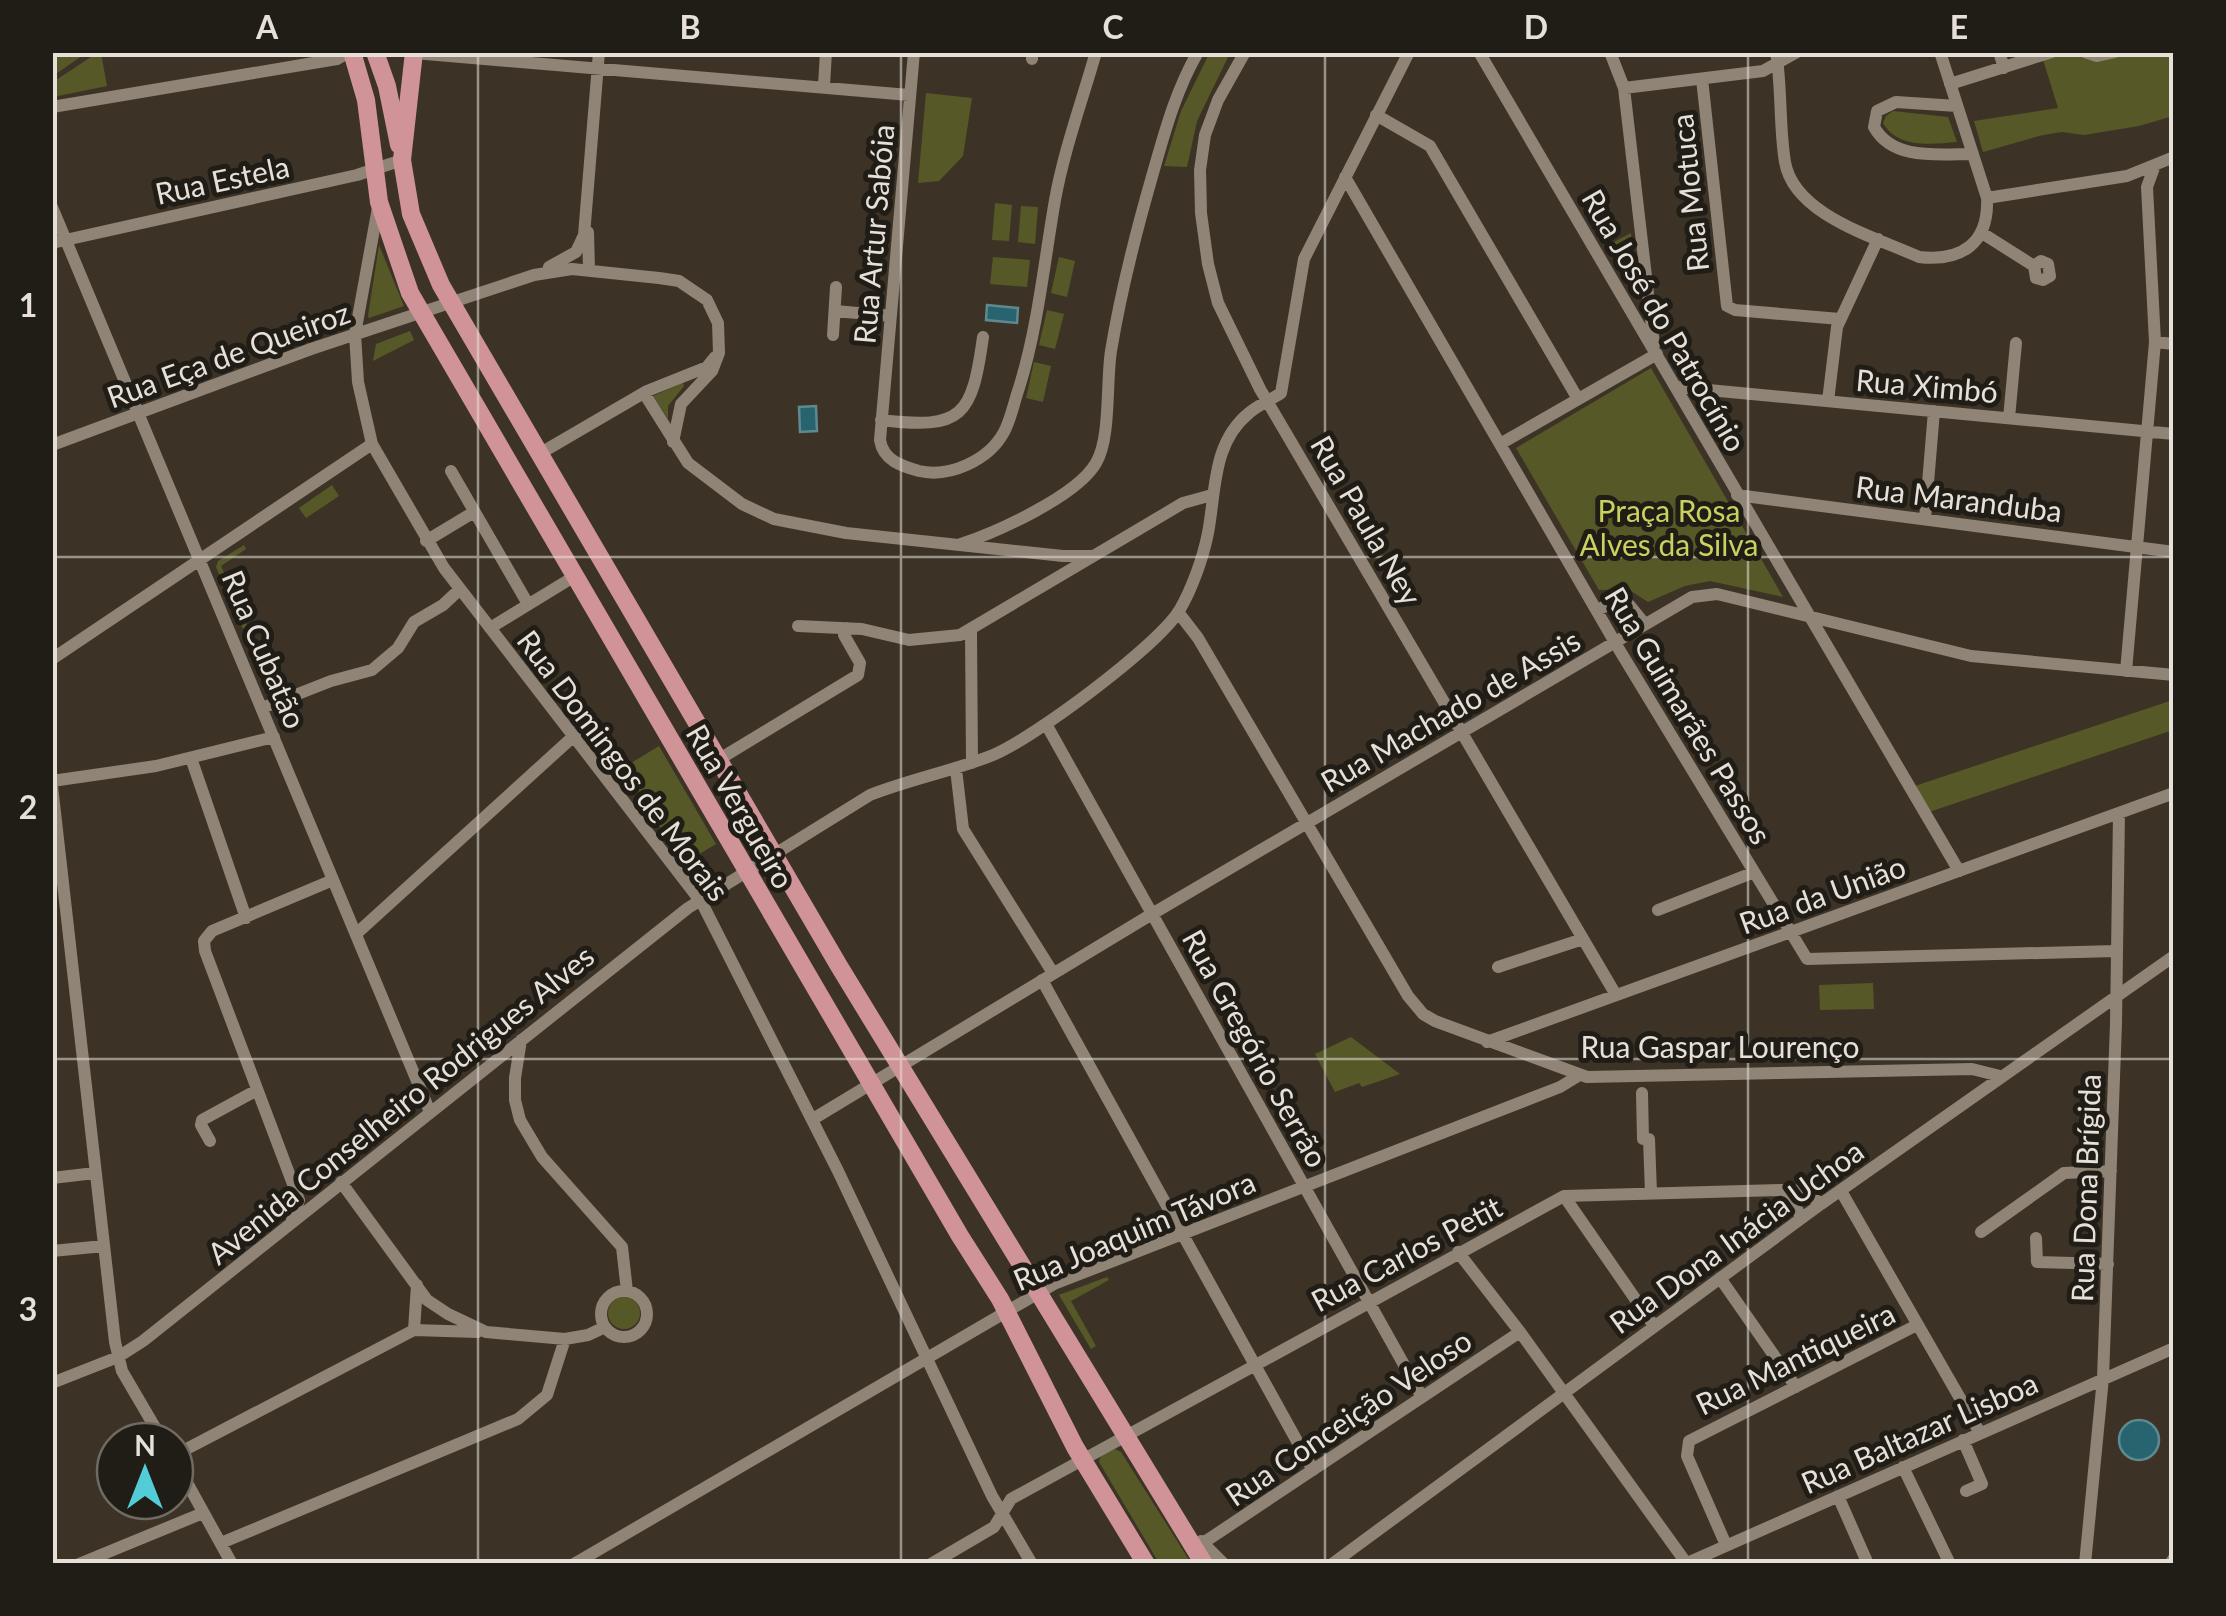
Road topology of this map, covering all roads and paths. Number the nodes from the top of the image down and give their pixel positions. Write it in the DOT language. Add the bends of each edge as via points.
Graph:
graph roads {
  1 [pos="350,52"];
  2 [pos="375,52"];
  3 [pos="599,52"];
  4 [pos="826,52"];
  5 [pos="914,52"];
  6 [pos="1096,52"];
  7 [pos="1198,52"];
  8 [pos="1245,52"];
  9 [pos="1409,52"];
  10 [pos="1480,52"];
  11 [pos="1610,52"];
  12 [pos="1796,52"];
  13 [pos="1940,52"];
  14 [pos="1999,52"];
  15 [pos="2052,52"];
  16 [pos="2086,52"];
  17 [pos="2115,52"];
  18 [pos="414,53"];
  19 [pos="1776,58"];
  20 [pos="598,68"];
  21 [pos="2004,68"];
  22 [pos="1702,79"];
  23 [pos="1950,84"];
  24 [pos="824,85"];
  25 [pos="1624,88"];
  26 [pos="909,94"];
  27 [pos="1957,106"];
  28 [pos="52,107"];
  29 [pos="1376,115"];
  30 [pos="1972,154"];
  31 [pos="2174,157"];
  32 [pos="402,158"];
  33 [pos="2155,165"];
  34 [pos="375,168"];
  35 [pos="1344,176"];
  36 [pos="1987,198"];
  37 [pos="379,202"];
  38 [pos="52,207"];
  39 [pos="586,224"];
  40 [pos="1982,233"];
  41 [pos="1878,238"];
  42 [pos="59,241"];
  43 [pos="2034,266"];
  44 [pos="589,270"];
  45 [pos="534,275"];
  46 [pos="1646,282"];
  47 [pos="836,287"];
  48 [pos="452,304"];
  49 [pos="834,311"];
  50 [pos="1632,311"];
  51 [pos="422,314"];
  52 [pos="891,316"];
  53 [pos="1840,319"];
  54 [pos="355,334"];
  55 [pos="833,336"];
  56 [pos="983,337"];
  57 [pos="2154,342"];
  58 [pos="2016,343"];
  59 [pos="2174,344"];
  60 [pos="1656,352"];
  61 [pos="719,353"];
  62 [pos="1676,387"];
  63 [pos="644,393"];
  64 [pos="1578,399"];
  65 [pos="1828,401"];
  66 [pos="1267,402"];
  67 [pos="1934,411"];
  68 [pos="139,413"];
  69 [pos="2010,418"];
  70 [pos="881,420"];
  71 [pos="2146,432"];
  72 [pos="2174,434"];
  73 [pos="673,442"];
  74 [pos="372,444"];
  75 [pos="1500,444"];
  76 [pos="52,445"];
  77 [pos="538,454"];
  78 [pos="451,471"];
  79 [pos="1212,495"];
  80 [pos="1737,495"];
  81 [pos="474,512"];
  82 [pos="1925,519"];
  83 [pos="426,541"];
  84 [pos="961,544"];
  85 [pos="2136,547"];
  86 [pos="2174,552"];
  87 [pos="1093,556"];
  88 [pos="200,559"];
  89 [pos="575,576"];
  90 [pos="459,590"];
  91 [pos="528,604"];
  92 [pos="1597,610"];
  93 [pos="1178,612"];
  94 [pos="1809,616"];
  95 [pos="1644,623"];
  96 [pos="798,626"];
  97 [pos="490,628"];
  98 [pos="847,628"];
  99 [pos="971,630"];
  100 [pos="1614,642"];
  101 [pos="52,659"];
  102 [pos="2126,671"];
  103 [pos="2174,675"];
  104 [pos="262,708"];
  105 [pos="1046,724"];
  106 [pos="1461,732"];
  107 [pos="575,734"];
  108 [pos="274,737"];
  109 [pos="191,758"];
  110 [pos="718,760"];
  111 [pos="972,763"];
  112 [pos="956,768"];
  113 [pos="52,784"];
  114 [pos="2174,793"];
  115 [pos="2120,813"];
  116 [pos="1308,822"];
  117 [pos="55,836"];
  118 [pos="773,855"];
  119 [pos="1959,870"];
  120 [pos="747,872"];
  121 [pos="1752,873"];
  122 [pos="334,880"];
  123 [pos="700,900"];
  124 [pos="1658,910"];
  125 [pos="1152,914"];
  126 [pos="246,918"];
  127 [pos="1790,931"];
  128 [pos="356,934"];
  129 [pos="1583,938"];
  130 [pos="2115,951"];
  131 [pos="2174,956"];
  132 [pos="1498,967"];
  133 [pos="1048,977"];
  134 [pos="1616,995"];
  135 [pos="2115,996"];
  136 [pos="520,1040"];
  137 [pos="1487,1042"];
  138 [pos="900,1065"];
  139 [pos="1960,1070"];
  140 [pos="1578,1076"];
  141 [pos="2000,1076"];
  142 [pos="873,1085"];
  143 [pos="257,1090"];
  144 [pos="1978,1091"];
  145 [pos="1642,1093"];
  146 [pos="430,1112"];
  147 [pos="813,1119"];
  148 [pos="210,1142"];
  149 [pos="2111,1170"];
  150 [pos="96,1173"];
  151 [pos="52,1178"];
  152 [pos="341,1182"];
  153 [pos="1305,1186"];
  154 [pos="1781,1190"];
  155 [pos="1841,1191"];
  156 [pos="1651,1193"];
  157 [pos="1564,1196"];
  158 [pos="321,1198"];
  159 [pos="299,1200"];
  160 [pos="1821,1204"];
  161 [pos="1802,1218"];
  162 [pos="291,1222"];
  163 [pos="1981,1232"];
  164 [pos="1182,1235"];
  165 [pos="2036,1238"];
  166 [pos="104,1246"];
  167 [pos="52,1251"];
  168 [pos="1458,1252"];
  169 [pos="2108,1264"];
  170 [pos="1720,1278"];
  171 [pos="417,1285"];
  172 [pos="628,1291"];
  173 [pos="1036,1294"];
  174 [pos="1369,1301"];
  175 [pos="1006,1310"];
  176 [pos="1917,1325"];
  177 [pos="1654,1326"];
  178 [pos="605,1327"];
  179 [pos="414,1330"];
  180 [pos="486,1332"];
  181 [pos="1520,1332"];
  182 [pos="565,1339"];
  183 [pos="2174,1348"];
  184 [pos="118,1356"];
  185 [pos="925,1358"];
  186 [pos="1254,1364"];
  187 [pos="2103,1378"];
  188 [pos="52,1383"];
  189 [pos="1796,1387"];
  190 [pos="1562,1393"];
  191 [pos="1422,1397"];
  192 [pos="151,1421"];
  193 [pos="1980,1433"];
  194 [pos="1124,1436"];
  195 [pos="1963,1440"];
  196 [pos="195,1447"];
  197 [pos="1082,1460"];
  198 [pos="1903,1467"];
  199 [pos="1313,1470"];
  200 [pos="1966,1491"];
  201 [pos="1838,1496"];
  202 [pos="195,1497"];
  203 [pos="203,1512"];
  204 [pos="1002,1513"];
  205 [pos="1176,1518"];
  206 [pos="1204,1543"];
  207 [pos="220,1544"];
  208 [pos="1726,1545"];
  209 [pos="1686,1563"];
  210 [pos="79,1564"];
  211 [pos="232,1564"];
  212 [pos="574,1564"];
  213 [pos="931,1564"];
  214 [pos="1032,1564"];
  215 [pos="1146,1564"];
  216 [pos="1204,1564"];
  217 [pos="1224,1564"];
  218 [pos="1332,1564"];
  219 [pos="1868,1564"];
  220 [pos="1950,1564"];
  221 [pos="2085,1564"];
  1 -- 28 [label="street"];
  1 -- 34 [label="main road, Rua Vergueiro" via="366,100"];
  2 -- 32 [label="main road"];
  3 -- 20 [label="street"];
  4 -- 24 [label="street"];
  5 -- 26 [label="street, Rua Artur Sabóia"];
  6 -- 70 [label="street" via="1056,197 1032,340 1005,430 977,458 933,472 884,454"];
  7 -- 84 [label="street" via="1170,115 1134,242 1111,352 1099,459 1064,493"];
  8 -- 66 [label="street, Rua Paula Ney" via="1205,136 1202,213 1218,303"];
  9 -- 29 [label="street"];
  10 -- 50 [label="street, Rua José do Patrocínio"];
  11 -- 25 [label="street"];
  12 -- 19 [label="street"];
  13 -- 23 [label="street"];
  14 -- 21 [label="street"];
  15 -- 21 [label="street"];
  16 -- 17 [label="street"];
  18 -- 20 [label="street"];
  18 -- 32 [label="main road, Rua Vergueiro"];
  19 -- 22 [label="street" via="1763,71"];
  19 -- 41 [label="street" via="1791,181 1818,210"];
  20 -- 24 [label="street"];
  20 -- 39 [label="street"];
  21 -- 23 [label="street"];
  22 -- 25 [label="street"];
  22 -- 53 [label="street, Rua Motuca" via="1727,306"];
  23 -- 27 [label="street"];
  24 -- 26 [label="street"];
  25 -- 46 [label="street"];
  26 -- 52 [label="street, Rua Artur Sabóia"];
  27 -- 30 [label="street"];
  27 -- 30 [label="street" via="1891,103 1877,111 1874,126 1900,150"];
  29 -- 35 [label="street"];
  29 -- 64 [label="street" via="1430,146"];
  30 -- 36 [label="street"];
  31 -- 33 [label="street"];
  32 -- 34 [label="street, Rua Estela"];
  32 -- 48 [label="main road, Rua Vergueiro" via="418,232"];
  33 -- 36 [label="street" via="2126,176"];
  33 -- 57 [label="street" via="2148,187"];
  34 -- 37 [label="main road, Rua Vergueiro"];
  34 -- 42 [label="street, Rua Estela"];
  35 -- 66 [label="street" via="1304,258 1281,394"];
  35 -- 75 [label="street, Rua Guimarães Passos"];
  36 -- 40 [label="street"];
  37 -- 51 [label="main road, Rua Vergueiro"];
  37 -- 54 [label="street, Rua Domingos de Morais"];
  38 -- 42 [label="street, Rua Cubatão"];
  39 -- 44 [label="street"];
  39 -- 45 [label="street" via="576,252"];
  40 -- 41 [label="street" via="1962,252 1932,259"];
  40 -- 43 [label="street"];
  41 -- 53 [label="street"];
  42 -- 68 [label="street, Rua Cubatão"];
  44 -- 45 [label="street"];
  44 -- 61 [label="street" via="679,280 700,292 718,324"];
  45 -- 48 [label="street, Rua Eça de Queiroz"];
  46 -- 50 [label="street" via="1642,303"];
  46 -- 60 [label="street"];
  47 -- 49 [label="street"];
  48 -- 51 [label="street, Rua Eça de Queiroz"];
  48 -- 77 [label="main road, Rua Vergueiro"];
  49 -- 52 [label="street"];
  49 -- 55 [label="street"];
  50 -- 60 [label="street, Rua José do Patrocínio"];
  51 -- 54 [label="street, Rua Eça de Queiroz"];
  51 -- 89 [label="main road, Rua Vergueiro"];
  52 -- 70 [label="street, Rua Artur Sabóia"];
  53 -- 65 [label="street"];
  54 -- 68 [label="street, Rua Eça de Queiroz"];
  54 -- 74 [label="street, Rua Domingos de Morais"];
  56 -- 70 [label="street" via="974,388 958,415 935,424"];
  57 -- 59 [label="street"];
  57 -- 71 [label="street"];
  58 -- 69 [label="street"];
  60 -- 62 [label="street, Rua José do Patrocínio"];
  60 -- 64 [label="street"];
  61 -- 63 [label="street" via="698,371"];
  61 -- 73 [label="street" via="682,404"];
  62 -- 65 [label="street, Rua Ximbó"];
  62 -- 80 [label="street, Rua José do Patrocínio"];
  63 -- 73 [label="street"];
  63 -- 77 [label="street"];
  64 -- 75 [label="street"];
  65 -- 67 [label="street, Rua Ximbó"];
  66 -- 79 [label="street" via="1231,436"];
  66 -- 106 [label="street, Rua Paula Ney"];
  67 -- 69 [label="street, Rua Ximbó"];
  67 -- 82 [label="street"];
  68 -- 76 [label="street, Rua Eça de Queiroz"];
  68 -- 88 [label="street, Rua Cubatão"];
  69 -- 71 [label="street, Rua Ximbó"];
  71 -- 72 [label="street, Rua Ximbó"];
  71 -- 85 [label="street"];
  73 -- 84 [label="street" via="711,482 774,519"];
  74 -- 83 [label="street, Rua Domingos de Morais"];
  74 -- 88 [label="street"];
  75 -- 92 [label="street, Rua Guimarães Passos"];
  77 -- 110 [label="main road, Rua Vergueiro"];
  78 -- 81 [label="street"];
  79 -- 87 [label="street" via="1192,498"];
  79 -- 93 [label="street" via="1207,539"];
  80 -- 82 [label="street, Rua Maranduba"];
  80 -- 94 [label="street, Rua José do Patrocínio"];
  81 -- 83 [label="street"];
  81 -- 91 [label="street"];
  82 -- 85 [label="street, Rua Maranduba"];
  83 -- 90 [label="street, Rua Domingos de Morais"];
  84 -- 87 [label="street"];
  85 -- 86 [label="street, Rua Maranduba"];
  85 -- 102 [label="street"];
  87 -- 99 [label="street"];
  88 -- 101 [label="street"];
  88 -- 104 [label="street, Rua Cubatão"];
  89 -- 91 [label="street"];
  89 -- 120 [label="main road, Rua Vergueiro"];
  90 -- 97 [label="street, Rua Domingos de Morais"];
  90 -- 104 [label="street" via="414,622 398,648 372,670"];
  91 -- 97 [label="street"];
  92 -- 95 [label="street" via="1623,600"];
  92 -- 100 [label="street, Rua Guimarães Passos"];
  93 -- 105 [label="street, Avenida Conselheiro Rodrigues Alves"];
  93 -- 116 [label="street, Rua Gaspar Lourenço"];
  94 -- 95 [label="street, Rua Machado de Assis" via="1704,593"];
  94 -- 102 [label="street, Rua Machado de Assis" via="1971,656"];
  94 -- 119 [label="street, Rua José do Patrocínio"];
  95 -- 100 [label="street, Rua Machado de Assis"];
  96 -- 98 [label="street"];
  97 -- 107 [label="street, Rua Domingos de Morais"];
  98 -- 99 [label="street" via="910,640"];
  98 -- 110 [label="street" via="858,675"];
  99 -- 111 [label="street"];
  100 -- 106 [label="street, Rua Machado de Assis"];
  100 -- 121 [label="street, Rua Guimarães Passos"];
  102 -- 103 [label="street, Rua Machado de Assis"];
  104 -- 108 [label="street, Rua Cubatão"];
  105 -- 111 [label="street, Avenida Conselheiro Rodrigues Alves"];
  105 -- 125 [label="street, Rua Gregório Serrão"];
  106 -- 116 [label="street, Rua Machado de Assis"];
  106 -- 129 [label="street, Rua Paula Ney"];
  107 -- 123 [label="street, Rua Domingos de Morais"];
  107 -- 128 [label="street"];
  108 -- 109 [label="street"];
  108 -- 122 [label="street, Rua Cubatão"];
  109 -- 113 [label="street"];
  109 -- 126 [label="street"];
  110 -- 118 [label="main road, Rua Vergueiro"];
  111 -- 112 [label="street, Avenida Conselheiro Rodrigues Alves"];
  112 -- 118 [label="street, Avenida Conselheiro Rodrigues Alves" via="870,795"];
  112 -- 133 [label="street" via="963,829"];
  113 -- 117 [label="street"];
  114 -- 115 [label="street, Rua da União"];
  115 -- 119 [label="street, Rua da União"];
  115 -- 130 [label="street, Rua Dona Brígida"];
  116 -- 125 [label="street, Rua Machado de Assis"];
  116 -- 137 [label="street, Rua Gaspar Lourenço" via="1414,1005"];
  117 -- 150 [label="street"];
  118 -- 120 [label="street, Avenida Conselheiro Rodrigues Alves"];
  118 -- 138 [label="main road, Rua Vergueiro"];
  119 -- 127 [label="street, Rua da União"];
  120 -- 123 [label="street, Avenida Conselheiro Rodrigues Alves"];
  120 -- 142 [label="main road, Rua Vergueiro"];
  121 -- 124 [label="street"];
  121 -- 127 [label="street, Rua Guimarães Passos"];
  122 -- 126 [label="street"];
  122 -- 128 [label="street, Rua Cubatão"];
  123 -- 136 [label="street, Avenida Conselheiro Rodrigues Alves"];
  123 -- 147 [label="street, Rua Domingos de Morais"];
  125 -- 133 [label="street, Rua Machado de Assis"];
  125 -- 153 [label="street, Rua Gregório Serrão"];
  126 -- 143 [label="street" via="208,934 204,945"];
  127 -- 130 [label="street, Rua Guimarães Passos" via="1807,959"];
  127 -- 134 [label="street, Rua da União"];
  128 -- 146 [label="street, Rua Cubatão"];
  129 -- 132 [label="street"];
  129 -- 134 [label="street, Rua Paula Ney"];
  130 -- 135 [label="street, Rua Dona Brígida"];
  131 -- 135 [label="street, Rua Dona Inácia Uchoa"];
  133 -- 138 [label="street, Rua Machado de Assis"];
  133 -- 164 [label="street"];
  134 -- 137 [label="street, Rua da União"];
  135 -- 141 [label="street, Rua Dona Inácia Uchoa"];
  135 -- 149 [label="street, Rua Dona Brígida"];
  136 -- 146 [label="street, Avenida Conselheiro Rodrigues Alves"];
  136 -- 172 [label="street" via="514,1089 520,1120 542,1157 622,1246"];
  137 -- 140 [label="street, Rua Gaspar Lourenço"];
  138 -- 142 [label="street, Rua Machado de Assis"];
  138 -- 173 [label="main road, Rua Vergueiro"];
  139 -- 140 [label="street, Rua Gaspar Lourenço"];
  139 -- 141 [label="street, Rua Gaspar Lourenço"];
  139 -- 144 [label="street"];
  140 -- 153 [label="street, Rua Joaquim Távora"];
  141 -- 144 [label="street, Rua Dona Inácia Uchoa"];
  142 -- 147 [label="street, Rua Machado de Assis"];
  142 -- 175 [label="main road, Rua Vergueiro"];
  143 -- 148 [label="street" via="202,1120"];
  143 -- 159 [label="street"];
  144 -- 155 [label="street, Rua Dona Inácia Uchoa"];
  145 -- 156 [label="street"];
  146 -- 152 [label="street, Avenida Conselheiro Rodrigues Alves"];
  147 -- 185 [label="street, Rua Domingos de Morais"];
  149 -- 163 [label="street" via="2064,1172"];
  149 -- 169 [label="street, Rua Dona Brígida"];
  150 -- 151 [label="street"];
  150 -- 166 [label="street"];
  152 -- 158 [label="street, Avenida Conselheiro Rodrigues Alves"];
  152 -- 171 [label="street"];
  153 -- 164 [label="street, Rua Joaquim Távora"];
  153 -- 174 [label="street, Rua Gregório Serrão"];
  154 -- 156 [label="street, Rua Carlos Petit"];
  154 -- 160 [label="street, Rua Carlos Petit" via="1804,1191"];
  154 -- 161 [label="street"];
  155 -- 160 [label="street, Rua Dona Inácia Uchoa"];
  155 -- 176 [label="street"];
  156 -- 157 [label="street, Rua Carlos Petit"];
  157 -- 168 [label="street, Rua Carlos Petit"];
  157 -- 177 [label="street"];
  158 -- 159 [label="street"];
  158 -- 162 [label="street, Avenida Conselheiro Rodrigues Alves"];
  159 -- 162 [label="street"];
  160 -- 161 [label="street, Rua Dona Inácia Uchoa"];
  161 -- 170 [label="street, Rua Dona Inácia Uchoa"];
  162 -- 184 [label="street, Avenida Conselheiro Rodrigues Alves"];
  164 -- 173 [label="street, Rua Joaquim Távora"];
  164 -- 186 [label="street"];
  165 -- 169 [label="street" via="2036,1262"];
  166 -- 167 [label="street"];
  166 -- 184 [label="street"];
  168 -- 174 [label="street, Rua Carlos Petit"];
  168 -- 181 [label="street"];
  169 -- 187 [label="street, Rua Dona Brígida"];
  170 -- 177 [label="street, Rua Dona Inácia Uchoa"];
  170 -- 189 [label="street"];
  171 -- 179 [label="street"];
  171 -- 180 [label="street" via="435,1306"];
  172 -- 178 [label="street" via="604,1304"];
  172 -- 178 [label="street" via="645,1304 645,1324 624,1336"];
  173 -- 175 [label="street, Rua Joaquim Távora"];
  173 -- 194 [label="main road, Rua Vergueiro"];
  174 -- 186 [label="street, Rua Carlos Petit"];
  174 -- 191 [label="street, Rua Gregório Serrão"];
  175 -- 185 [label="street, Rua Joaquim Távora"];
  175 -- 197 [label="main road, Rua Vergueiro"];
  176 -- 189 [label="street, Rua Mantiqueira"];
  176 -- 193 [label="street"];
  177 -- 190 [label="street, Rua Dona Inácia Uchoa"];
  178 -- 182 [label="street"];
  179 -- 180 [label="street"];
  179 -- 196 [label="street"];
  180 -- 182 [label="street"];
  181 -- 190 [label="street"];
  181 -- 191 [label="street, Rua Conceição Veloso"];
  182 -- 207 [label="street" via="547,1395 518,1419"];
  183 -- 187 [label="street, Rua Baltazar Lisboa"];
  184 -- 188 [label="street, Avenida Conselheiro Rodrigues Alves"];
  184 -- 192 [label="street"];
  185 -- 204 [label="street, Rua Domingos de Morais"];
  185 -- 212 [label="street, Rua Joaquim Távora"];
  186 -- 194 [label="street, Rua Carlos Petit"];
  186 -- 199 [label="street"];
  187 -- 193 [label="street, Rua Baltazar Lisboa"];
  187 -- 221 [label="street, Rua Dona Brígida"];
  189 -- 208 [label="street, Rua Mantiqueira" via="1689,1440 1688,1456"];
  190 -- 209 [label="street"];
  190 -- 218 [label="street, Rua Dona Inácia Uchoa"];
  191 -- 199 [label="street, Rua Conceição Veloso"];
  193 -- 195 [label="street, Rua Baltazar Lisboa"];
  194 -- 197 [label="street, Rua Carlos Petit"];
  194 -- 205 [label="main road, Rua Vergueiro"];
  195 -- 198 [label="street, Rua Baltazar Lisboa"];
  195 -- 200 [label="street" via="1982,1484"];
  197 -- 204 [label="street, Rua Carlos Petit" via="1011,1499"];
  197 -- 215 [label="main road, Rua Vergueiro"];
  198 -- 201 [label="street, Rua Baltazar Lisboa"];
  198 -- 220 [label="street"];
  199 -- 206 [label="street, Rua Conceição Veloso"];
  201 -- 208 [label="street, Rua Baltazar Lisboa"];
  201 -- 219 [label="street"];
  202 -- 203 [label="street"];
  203 -- 207 [label="street"];
  203 -- 210 [label="street"];
  204 -- 213 [label="street, Rua Carlos Petit" via="994,1526"];
  204 -- 214 [label="street, Rua Domingos de Morais"];
  205 -- 206 [label="street, Rua Vergueiro"];
  205 -- 216 [label="main road, Rua Vergueiro"];
  206 -- 217 [label="street, Rua Vergueiro"];
  207 -- 211 [label="street"];
  208 -- 209 [label="street, Rua Baltazar Lisboa"];
}
